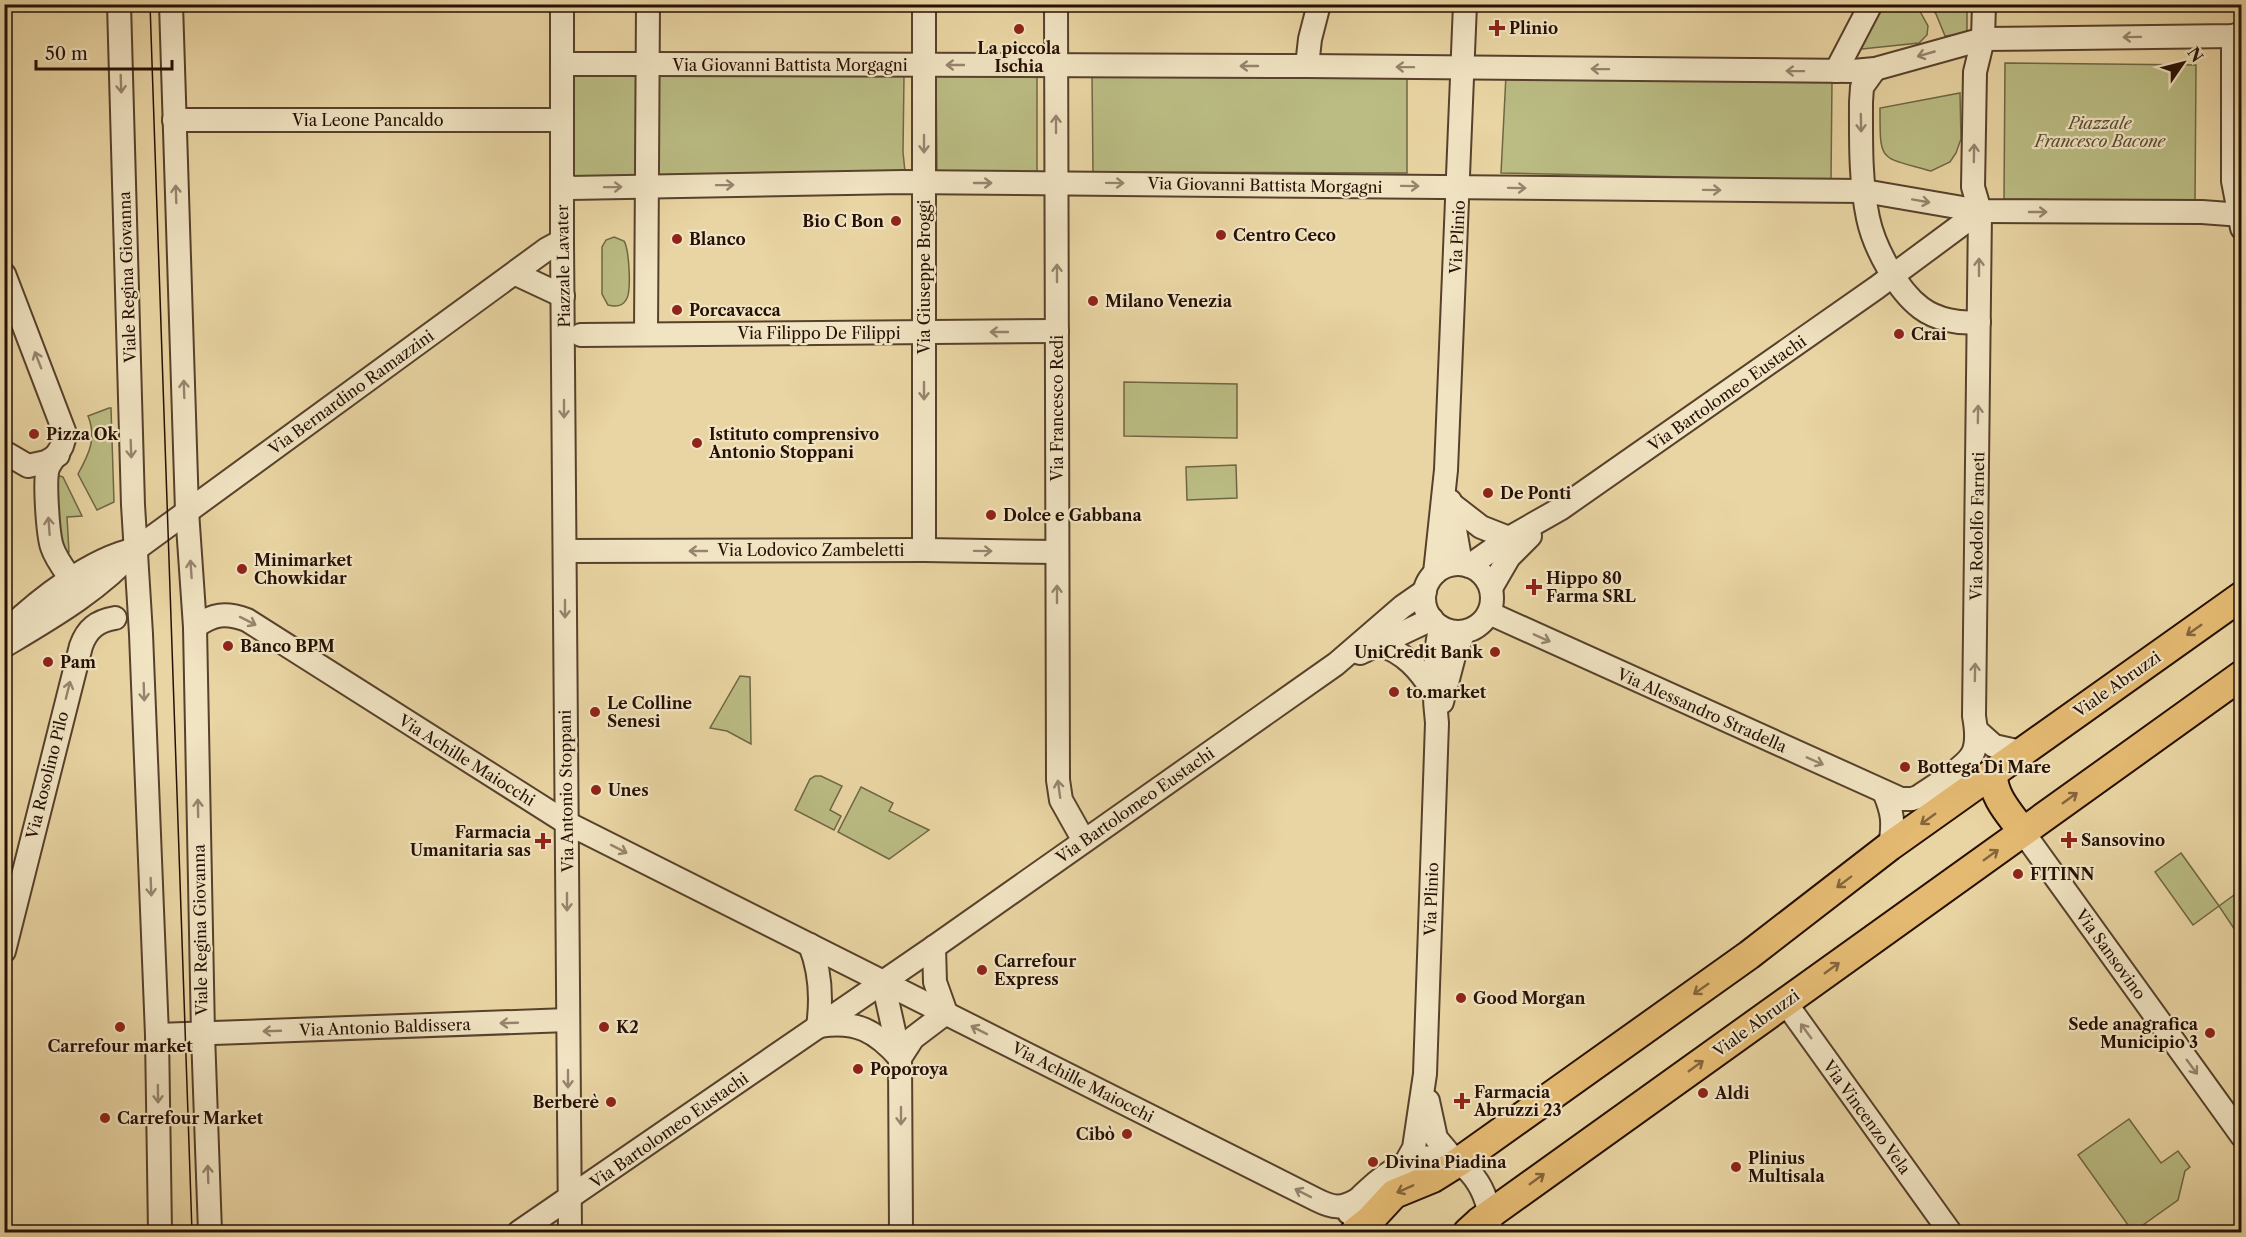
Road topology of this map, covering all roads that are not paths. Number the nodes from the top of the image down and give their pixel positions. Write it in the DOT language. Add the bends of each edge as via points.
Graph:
graph roads {
  1 [pos="118,4"];
  2 [pos="171,4"];
  3 [pos="648,4"];
  4 [pos="924,4"];
  5 [pos="1056,4"];
  6 [pos="1319,4"];
  7 [pos="1466,4"];
  8 [pos="1871,4"];
  9 [pos="1984,4"];
  10 [pos="562,5"];
  11 [pos="2237,34"];
  12 [pos="1983,39"];
  13 [pos="656,64"];
  14 [pos="924,65"];
  15 [pos="1055,65"];
  16 [pos="1307,66"];
  17 [pos="562,67"];
  18 [pos="1464,67"];
  19 [pos="1875,69"];
  20 [pos="1845,71"];
  21 [pos="174,120"];
  22 [pos="562,120"];
  23 [pos="562,181"];
  24 [pos="924,183"];
  25 [pos="1056,183"];
  26 [pos="656,186"];
  27 [pos="1459,187"];
  28 [pos="1864,191"];
  29 [pos="1980,211"];
  30 [pos="2240,219"];
  31 [pos="562,241"];
  32 [pos="4,274"];
  33 [pos="516,274"];
  34 [pos="1893,276"];
  35 [pos="563,296"];
  36 [pos="1979,322"];
  37 [pos="1057,331"];
  38 [pos="924,332"];
  39 [pos="646,334"];
  40 [pos="581,335"];
  41 [pos="563,350"];
  42 [pos="4,452"];
  43 [pos="58,455"];
  44 [pos="1446,470"];
  45 [pos="1450,503"];
  46 [pos="1560,509"];
  47 [pos="187,511"];
  48 [pos="1509,538"];
  49 [pos="136,549"];
  50 [pos="924,550"];
  51 [pos="565,551"];
  52 [pos="1057,552"];
  53 [pos="1465,565"];
  54 [pos="70,579"];
  55 [pos="1430,582"];
  56 [pos="1491,588"];
  57 [pos="2241,596"];
  58 [pos="63,609"];
  59 [pos="1489,613"];
  60 [pos="115,618"];
  61 [pos="1436,623"];
  62 [pos="195,627"];
  63 [pos="1464,632"];
  64 [pos="4,633"];
  65 [pos="141,634"];
  66 [pos="1379,644"];
  67 [pos="4,646"];
  68 [pos="1336,664"];
  69 [pos="2241,675"];
  70 [pos="1433,691"];
  71 [pos="1437,723"];
  72 [pos="1976,730"];
  73 [pos="2022,752"];
  74 [pos="1983,763"];
  75 [pos="1884,792"];
  76 [pos="1918,797"];
  77 [pos="567,823"];
  78 [pos="2023,832"];
  79 [pos="1084,841"];
  80 [pos="1890,846"];
  81 [pos="810,945"];
  82 [pos="934,946"];
  83 [pos="4,951"];
  84 [pos="883,982"];
  85 [pos="1785,1002"];
  86 [pos="946,1013"];
  87 [pos="567,1020"];
  88 [pos="818,1027"];
  89 [pos="203,1034"];
  90 [pos="157,1035"];
  91 [pos="900,1058"];
  92 [pos="1425,1074"];
  93 [pos="2241,1136"];
  94 [pos="1457,1163"];
  95 [pos="1405,1164"];
  96 [pos="568,1199"];
  97 [pos="1357,1200"];
  98 [pos="1490,1223"];
  99 [pos="160,1233"];
  100 [pos="210,1233"];
  101 [pos="519,1233"];
  102 [pos="570,1233"];
  103 [pos="901,1233"];
  104 [pos="1349,1233"];
  105 [pos="1355,1233"];
  106 [pos="1468,1233"];
  107 [pos="1950,1233"];
  1 -- 49 [label="street, Viale Regina Giovanna, one-way"];
  2 -- 21 [label="street"];
  3 -- 13 [label="street"];
  4 -- 14 [label="street, Via Giuseppe Broggi"];
  5 -- 15 [label="street, Via Francesco Redi"];
  6 -- 16 [label="street"];
  7 -- 18 [label="street, Via Plinio"];
  8 -- 20 [label="street"];
  9 -- 12 [label="street"];
  10 -- 17 [label="street, Piazzale Lavater"];
  11 -- 12 [label="street, one-way"];
  11 -- 30 [label="street" via="2233,181"];
  12 -- 19 [label="street, one-way"];
  29 -- 12 [label="street, one-way" via="1973,187 1974,87"];
  13 -- 14 [label="street, Via Giovanni Battista Morgagni"];
  13 -- 17 [label="street"];
  13 -- 26 [label="street"];
  15 -- 14 [label="street, Via Giovanni Battista Morgagni, one-way"];
  14 -- 24 [label="street, Via Giuseppe Broggi, one-way"];
  16 -- 15 [label="street, Via Giovanni Battista Morgagni, one-way"];
  25 -- 15 [label="street, Via Francesco Redi, one-way"];
  18 -- 16 [label="street, Via Giovanni Battista Morgagni, one-way"];
  17 -- 22 [label="street, Piazzale Lavater"];
  20 -- 18 [label="street, Via Giovanni Battista Morgagni, one-way"];
  18 -- 27 [label="street, Via Plinio"];
  19 -- 20 [label="street"];
  19 -- 28 [label="street, one-way" via="1862,87"];
  21 -- 22 [label="street, Via Leone Pancaldo"];
  47 -- 21 [label="street, one-way"];
  22 -- 23 [label="street, Piazzale Lavater"];
  23 -- 26 [label="street, Piazzale Lavater, one-way" via="570,188"];
  23 -- 31 [label="street, Piazzale Lavater"];
  24 -- 25 [label="street, Via Giovanni Battista Morgagni, one-way"];
  26 -- 24 [label="street, Via Giovanni Battista Morgagni, one-way"];
  24 -- 38 [label="street, Via Giuseppe Broggi"];
  25 -- 27 [label="street, Via Giovanni Battista Morgagni, one-way"];
  37 -- 25 [label="street, Via Francesco Redi, one-way"];
  26 -- 39 [label="street"];
  27 -- 28 [label="street, Via Giovanni Battista Morgagni, one-way"];
  27 -- 44 [label="street, Via Plinio"];
  28 -- 29 [label="street, one-way"];
  28 -- 34 [label="street" via="1868,219"];
  29 -- 30 [label="street, one-way" via="2202,212"];
  29 -- 34 [label="street"];
  36 -- 29 [label="street, one-way"];
  31 -- 33 [label="street, Via Bernardino Ramazzini"];
  31 -- 35 [label="street, Piazzale Lavater"];
  43 -- 32 [label="street, one-way" via="64,436 59,415"];
  33 -- 35 [label="street"];
  33 -- 47 [label="street, Via Bernardino Ramazzini"];
  34 -- 36 [label="street" via="1921,308 1937,317"];
  34 -- 46 [label="street, Via Bartolomeo Eustachi"];
  35 -- 41 [label="street, Piazzale Lavater"];
  72 -- 36 [label="street, Via Rodolfo Farneti, one-way"];
  37 -- 38 [label="street, Via Filippo De Filippi, one-way"];
  37 -- 52 [label="street, Via Francesco Redi"];
  38 -- 39 [label="street, Via Filippo De Filippi"];
  38 -- 50 [label="street, Via Giuseppe Broggi, one-way"];
  39 -- 40 [label="street, Via Filippo De Filippi"];
  41 -- 51 [label="street, Via Antonio Stoppani, one-way"];
  42 -- 43 [label="street" via="28,466"];
  54 -- 43 [label="street, one-way" via="50,540 46,474"];
  44 -- 45 [label="street, Via Plinio"];
  44 -- 55 [label="street, Via Plinio"];
  45 -- 48 [label="street" via="1481,527"];
  45 -- 53 [label="street, Via Plinio"];
  46 -- 48 [label="street, Via Bartolomeo Eustachi"];
  46 -- 56 [label="street, Via Bartolomeo Eustachi" via="1509,557"];
  47 -- 49 [label="street, Via Bernardino Ramazzini"];
  62 -- 47 [label="street, Viale Regina Giovanna, one-way"];
  48 -- 53 [label="street, Via Bartolomeo Eustachi"];
  49 -- 54 [label="street" via="106,557"];
  49 -- 58 [label="street" via="111,575"];
  49 -- 65 [label="street, Viale Regina Giovanna"];
  50 -- 51 [label="street, Via Lodovico Zambeletti, one-way"];
  50 -- 52 [label="street, Via Lodovico Zambeletti, one-way"];
  51 -- 77 [label="street, Via Antonio Stoppani, one-way"];
  79 -- 52 [label="street, Via Francesco Redi, one-way" via="1061,800 1058,780"];
  53 -- 55 [label="street, Via Bartolomeo Eustachi" via="1448,566"];
  53 -- 56 [label="street" via="1480,572"];
  54 -- 64 [label="street"];
  55 -- 61 [label="street" via="1425,606"];
  55 -- 68 [label="street, Via Bartolomeo Eustachi"];
  56 -- 59 [label="street, Via Bartolomeo Eustachi"];
  57 -- 73 [label="main road, Viale Abruzzi, one-way"];
  58 -- 60 [label="street" via="93,608"];
  58 -- 67 [label="street"];
  59 -- 63 [label="street" via="1478,626"];
  59 -- 75 [label="street, Via Alessandro Stradella, one-way"];
  60 -- 65 [label="street"];
  83 -- 60 [label="street, Via Rosolino Pilo, one-way" via="81,646 93,626"];
  61 -- 63 [label="street"];
  61 -- 66 [label="street, Via Bartolomeo Eustachi"];
  61 -- 70 [label="street, Via Plinio"];
  62 -- 77 [label="street, Via Achille Maiocchi, one-way" via="214,615 247,620"];
  89 -- 62 [label="street, Viale Regina Giovanna, one-way"];
  63 -- 71 [label="street, Via Plinio"];
  65 -- 90 [label="street, one-way"];
  66 -- 68 [label="street, Via Bartolomeo Eustachi"];
  66 -- 70 [label="street" via="1408,659"];
  68 -- 79 [label="street, Via Bartolomeo Eustachi"];
  78 -- 69 [label="main road, Viale Abruzzi, one-way"];
  70 -- 71 [label="street, Via Plinio"];
  71 -- 92 [label="street, Via Plinio"];
  72 -- 73 [label="street" via="1994,746"];
  72 -- 74 [label="street, Via Rodolfo Farneti"];
  73 -- 74 [label="main road, Viale Abruzzi"];
  74 -- 76 [label="street, Viale Abruzzi" via="1965,764"];
  74 -- 78 [label="main road" via="1996,792"];
  74 -- 80 [label="main road, Viale Abruzzi, one-way"];
  75 -- 76 [label="street, Via Alessandro Stradella" via="1901,799"];
  75 -- 80 [label="street" via="1892,810"];
  77 -- 81 [label="street, Via Achille Maiocchi, one-way"];
  77 -- 87 [label="street, Via Antonio Stoppani, one-way"];
  85 -- 78 [label="main road, Viale Abruzzi, one-way"];
  78 -- 93 [label="street, Via Sansovino, one-way"];
  79 -- 82 [label="street, Via Bartolomeo Eustachi"];
  80 -- 94 [label="main road, Viale Abruzzi, one-way" via="1749,955"];
  81 -- 84 [label="street, Via Achille Maiocchi"];
  81 -- 88 [label="street" via="821,988"];
  82 -- 84 [label="street, Via Bartolomeo Eustachi"];
  82 -- 86 [label="street" via="935,982"];
  84 -- 86 [label="street, Via Achille Maiocchi"];
  84 -- 88 [label="street, Via Bartolomeo Eustachi"];
  84 -- 91 [label="street"];
  98 -- 85 [label="main road, Viale Abruzzi, one-way"];
  107 -- 85 [label="street, Via Vincenzo Vela, one-way"];
  86 -- 91 [label="street" via="913,1038"];
  97 -- 86 [label="street, Via Achille Maiocchi, one-way" via="1341,1208 1324,1203"];
  87 -- 89 [label="street, Via Antonio Baldissera, one-way"];
  87 -- 96 [label="street, Via Antonio Stoppani, one-way"];
  88 -- 91 [label="street" via="857,1026 885,1043"];
  88 -- 96 [label="street, Via Bartolomeo Eustachi"];
  89 -- 90 [label="street, Via Antonio Baldissera"];
  100 -- 89 [label="street, Viale Regina Giovanna, one-way"];
  90 -- 99 [label="street, one-way"];
  91 -- 103 [label="street, one-way"];
  92 -- 94 [label="street, Via Plinio" via="1433,1131"];
  92 -- 95 [label="street, Via Plinio" via="1414,1148"];
  94 -- 95 [label="street" via="1438,1156"];
  94 -- 98 [label="street" via="1479,1184"];
  94 -- 105 [label="main road, Viale Abruzzi, one-way" via="1394,1194"];
  95 -- 97 [label="street"];
  96 -- 101 [label="street, Via Bartolomeo Eustachi"];
  96 -- 102 [label="street, Via Antonio Stoppani"];
  97 -- 104 [label="street" via="1349,1214"];
  98 -- 106 [label="main road, Viale Abruzzi"];
}
